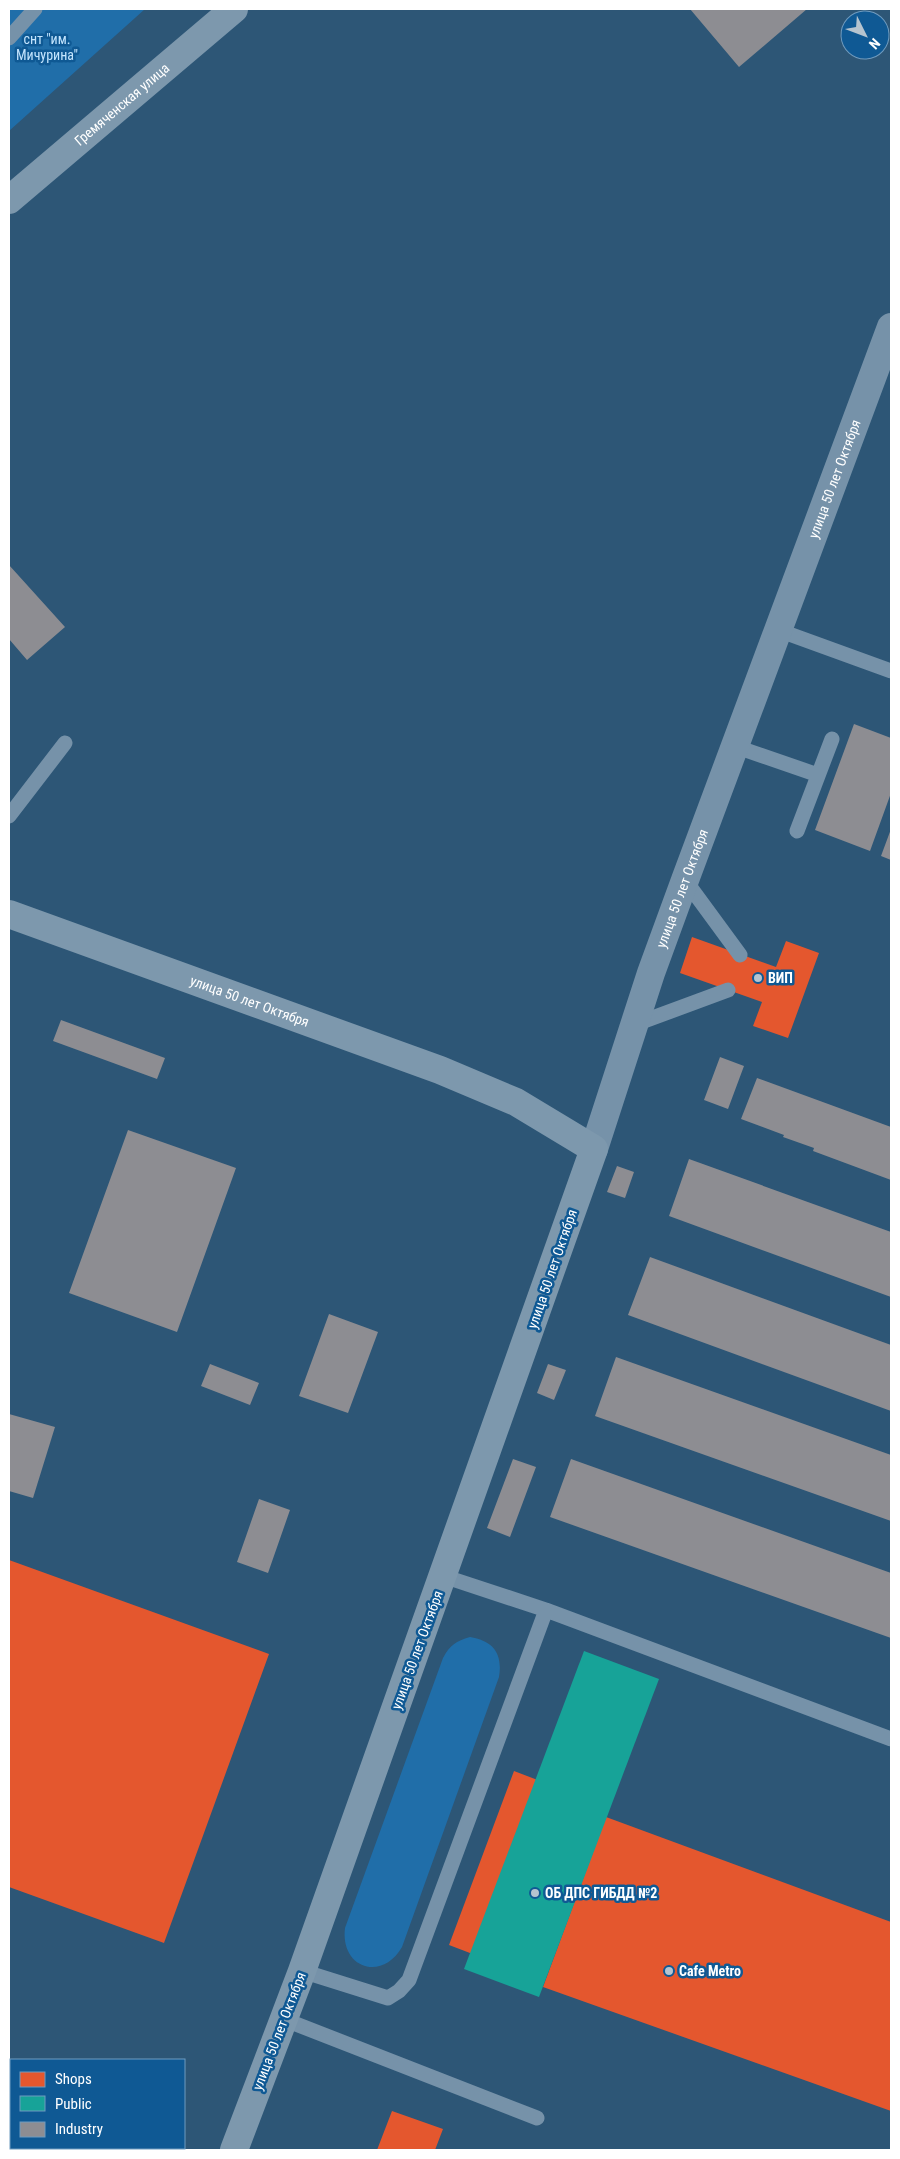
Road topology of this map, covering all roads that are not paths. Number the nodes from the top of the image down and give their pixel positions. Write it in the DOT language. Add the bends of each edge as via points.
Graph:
graph roads {
  1 [pos="35,9"];
  2 [pos="234,9"];
  3 [pos="9,38"];
  4 [pos="9,200"];
  5 [pos="891,327"];
  6 [pos="778,630"];
  7 [pos="891,671"];
  8 [pos="832,739"];
  9 [pos="65,743"];
  10 [pos="734,746"];
  11 [pos="818,775"];
  12 [pos="9,816"];
  13 [pos="797,831"];
  14 [pos="684,880"];
  15 [pos="9,914"];
  16 [pos="740,954"];
  17 [pos="728,990"];
  18 [pos="636,1024"];
  19 [pos="594,1149"];
  20 [pos="443,1576"];
  21 [pos="546,1610"];
  22 [pos="891,1738"];
  23 [pos="302,1971"];
  24 [pos="283,2019"];
  25 [pos="537,2118"];
  26 [pos="234,2150"];
  1 -- 3 [label="lane"];
  2 -- 4 [label="street, Гремяченская улица"];
  5 -- 6 [label="street, улица 50 лет Октября"];
  6 -- 7 [label="lane"];
  6 -- 10 [label="street, улица 50 лет Октября"];
  8 -- 11 [label="lane"];
  9 -- 12 [label="lane"];
  10 -- 11 [label="lane"];
  10 -- 14 [label="street, улица 50 лет Октября"];
  11 -- 13 [label="lane"];
  14 -- 16 [label="lane"];
  14 -- 18 [label="street, улица 50 лет Октября"];
  15 -- 19 [label="street, улица 50 лет Октября" via="440,1070 516,1102"];
  17 -- 18 [label="lane"];
  18 -- 19 [label="street, улица 50 лет Октября"];
  19 -- 20 [label="street, улица 50 лет Октября"];
  20 -- 21 [label="lane"];
  20 -- 23 [label="street, улица 50 лет Октября"];
  21 -- 22 [label="lane"];
  21 -- 23 [label="lane" via="409,1980 388,1998"];
  23 -- 24 [label="street, улица 50 лет Октября"];
  24 -- 25 [label="lane"];
  24 -- 26 [label="street, улица 50 лет Октября"];
}
